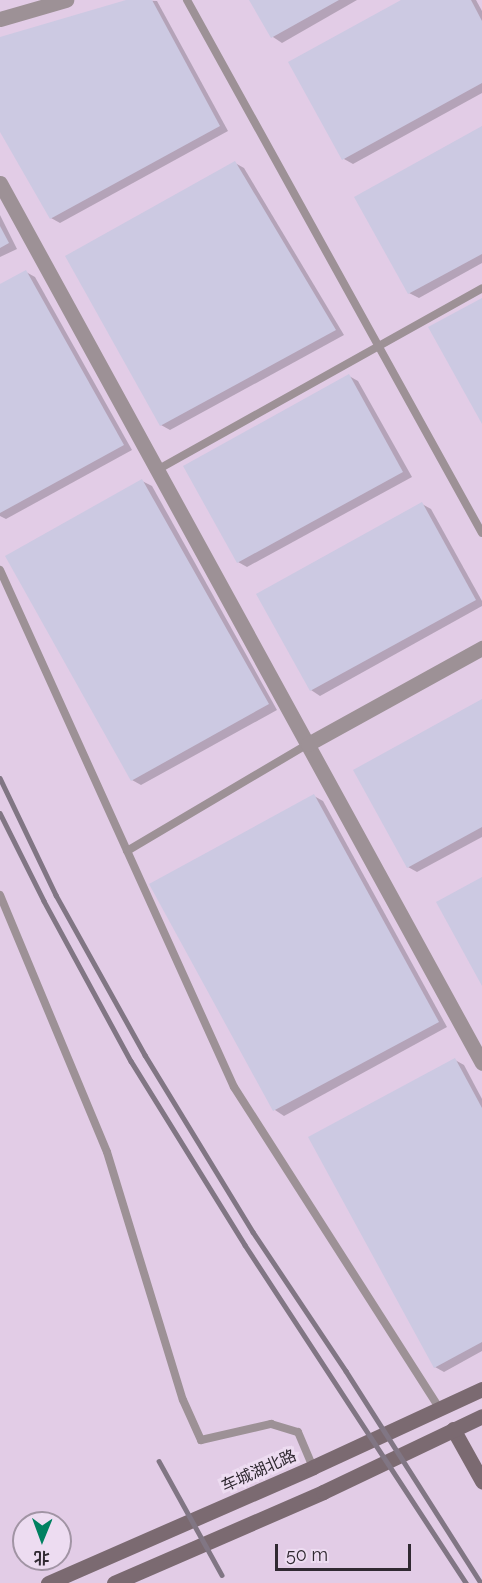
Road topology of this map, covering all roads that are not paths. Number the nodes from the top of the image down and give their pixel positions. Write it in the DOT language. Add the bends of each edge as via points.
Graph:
graph roads {
  1 [pos="66,0"];
  2 [pos="187,0"];
  3 [pos="0,19"];
  4 [pos="0,183"];
  5 [pos="482,288"];
  6 [pos="379,347"];
  7 [pos="158,470"];
  8 [pos="482,533"];
  9 [pos="0,570"];
  10 [pos="482,648"];
  11 [pos="308,744"];
  12 [pos="127,851"];
  13 [pos="0,895"];
  14 [pos="482,1063"];
  15 [pos="482,1389"];
  16 [pos="440,1409"];
  17 [pos="482,1416"];
  18 [pos="453,1429"];
  19 [pos="313,1467"];
  20 [pos="482,1482"];
  21 [pos="48,1583"];
  22 [pos="114,1583"];
  1 -- 3 [label="street"];
  2 -- 6 [label="lane"];
  4 -- 7 [label="street"];
  5 -- 6 [label="lane"];
  6 -- 7 [label="lane"];
  6 -- 8 [label="lane"];
  7 -- 11 [label="street"];
  9 -- 12 [label="lane"];
  10 -- 11 [label="street"];
  11 -- 12 [label="lane"];
  11 -- 14 [label="street"];
  12 -- 16 [label="lane" via="234,1087"];
  13 -- 19 [label="lane" via="107,1152 183,1400 201,1440 271,1424 298,1432"];
  15 -- 16 [label="main road, 车城湖北路"];
  16 -- 19 [label="main road, 车城湖北路"];
  17 -- 18 [label="main road"];
  18 -- 20 [label="main road"];
  18 -- 22 [label="main road" via="324,1492"];
  19 -- 21 [label="main road, 车城湖北路"];
}
